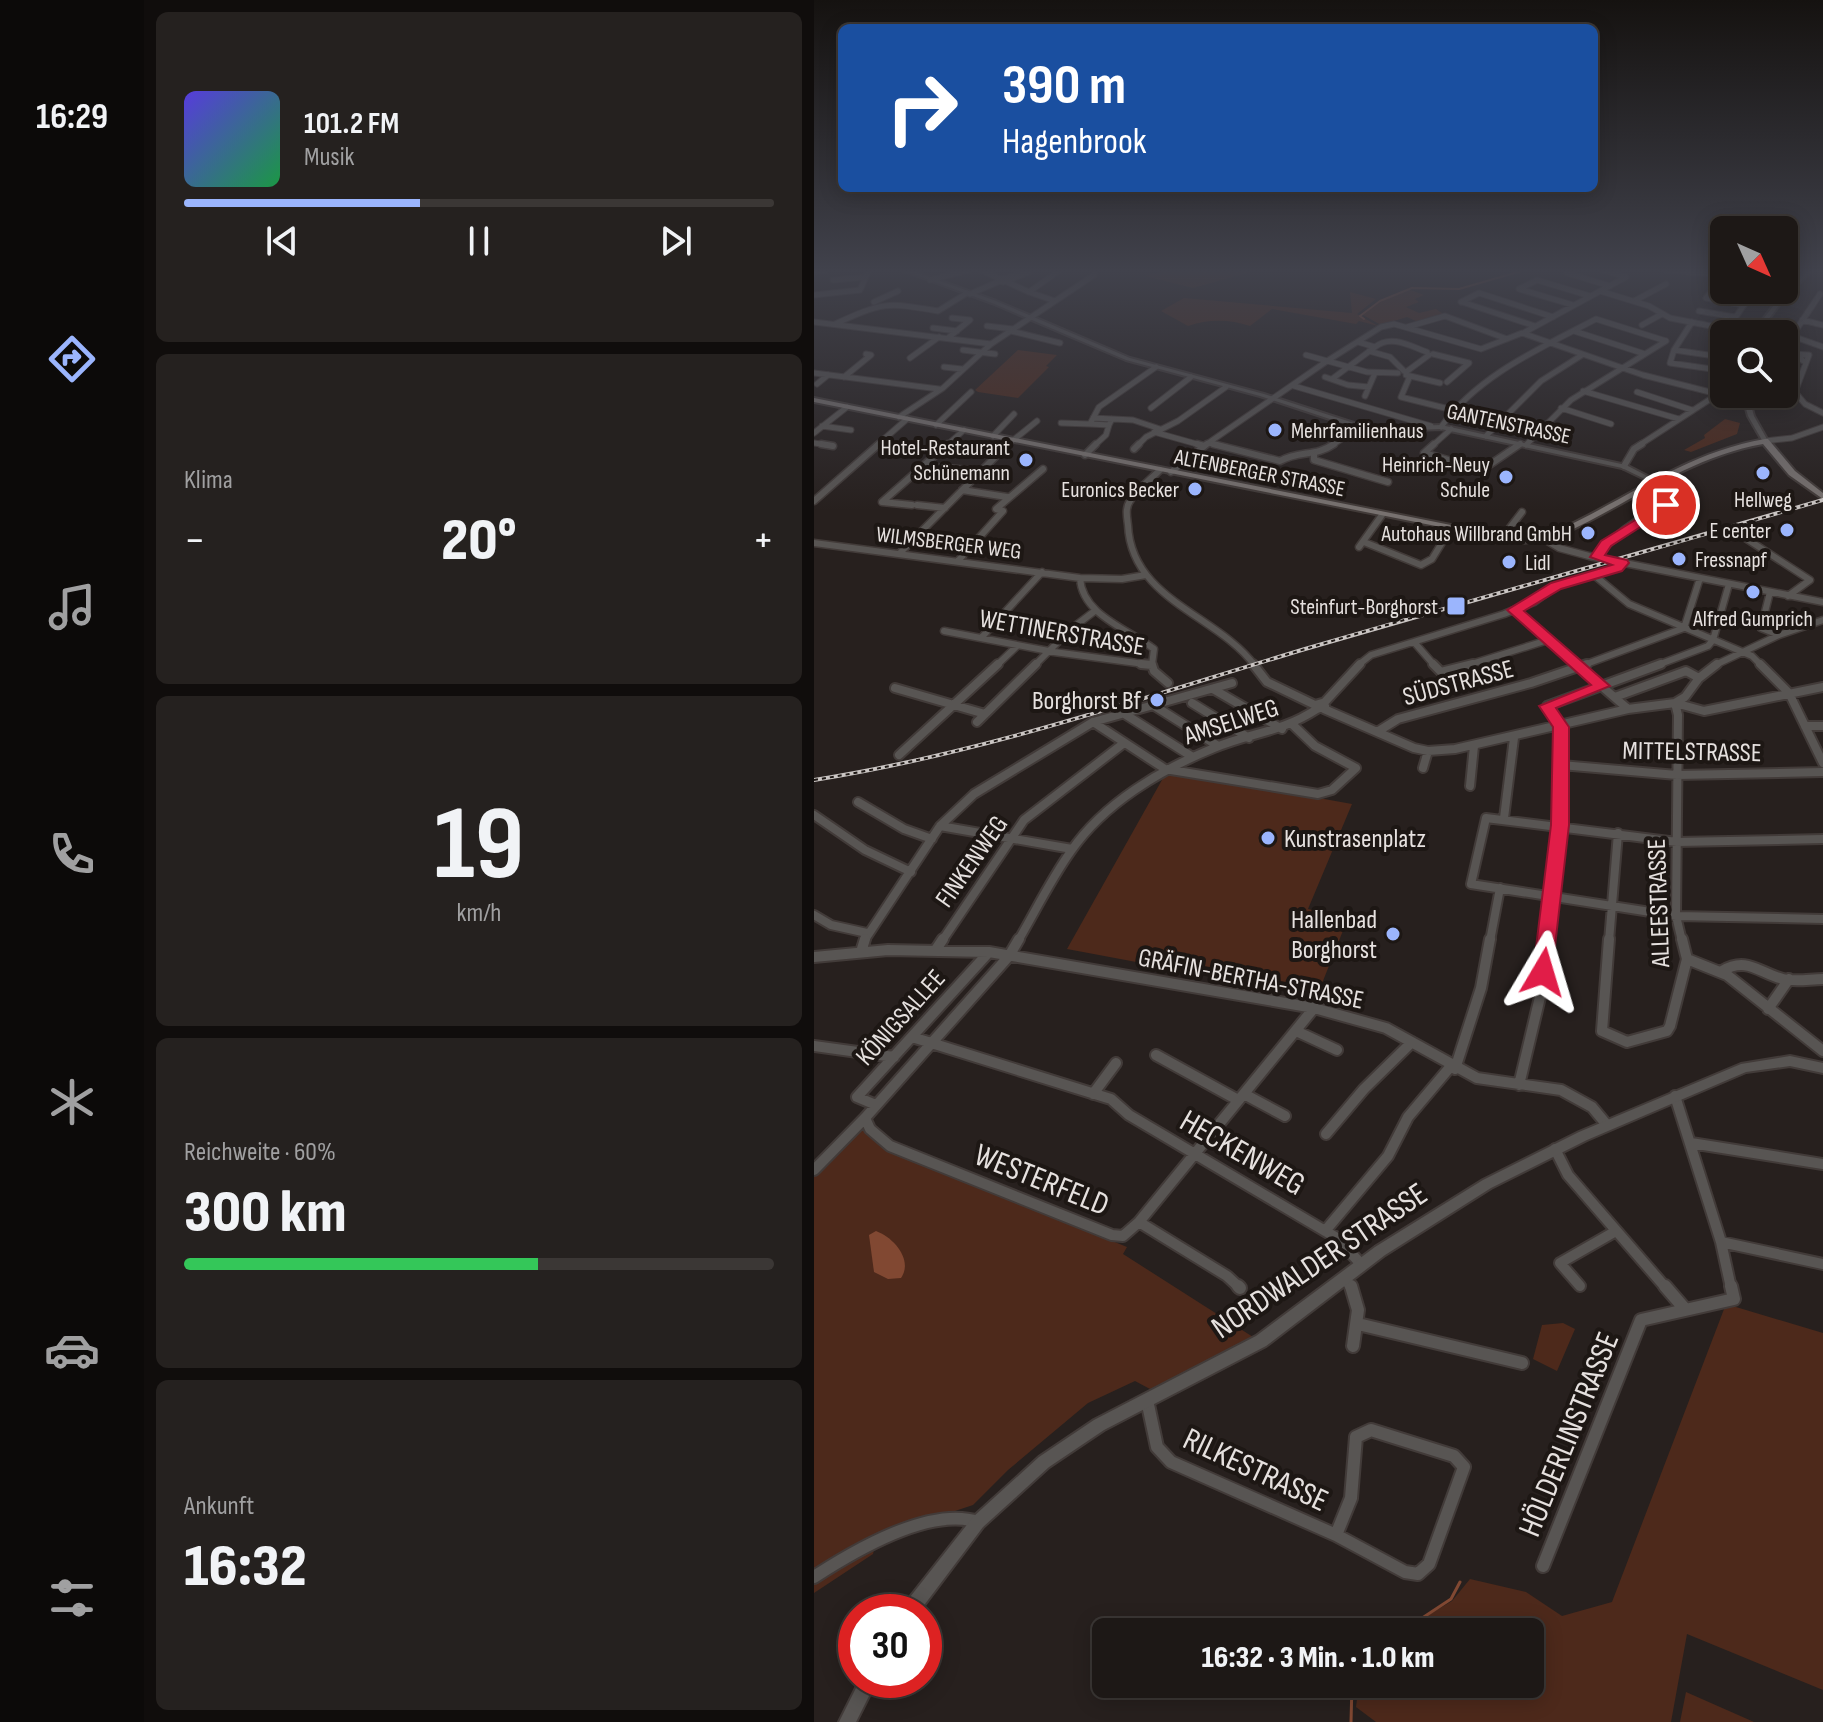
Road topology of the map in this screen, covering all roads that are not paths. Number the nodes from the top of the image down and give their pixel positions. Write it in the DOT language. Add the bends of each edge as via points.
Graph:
graph roads {
  1 [pos="921,350"];
  2 [pos="966,350"];
  3 [pos="1109,350"];
  4 [pos="1345,350"];
  5 [pos="1420,350"];
  6 [pos="1537,350"];
  7 [pos="1568,350"];
  8 [pos="1634,350"];
  9 [pos="1651,350"];
  10 [pos="1673,350"];
  11 [pos="1676,350"];
  12 [pos="1369,351"];
  13 [pos="981,352"];
  14 [pos="866,354"];
  15 [pos="995,354"];
  16 [pos="1430,354"];
  17 [pos="1645,354"];
  18 [pos="1306,355"];
  19 [pos="1583,355"];
  20 [pos="910,358"];
  21 [pos="1328,362"];
  22 [pos="1805,362"];
  23 [pos="944,367"];
  24 [pos="1156,367"];
  25 [pos="1349,367"];
  26 [pos="964,368"];
  27 [pos="981,368"];
  28 [pos="1622,368"];
  29 [pos="814,373"];
  30 [pos="1375,373"];
  31 [pos="1405,373"];
  32 [pos="828,375"];
  33 [pos="891,375"];
  34 [pos="844,377"];
  35 [pos="1191,377"];
  36 [pos="951,380"];
  37 [pos="882,382"];
  38 [pos="965,382"];
  39 [pos="817,384"];
  40 [pos="1294,386"];
  41 [pos="1226,387"];
  42 [pos="1369,387"];
  43 [pos="939,389"];
  44 [pos="1583,391"];
  45 [pos="971,392"];
  46 [pos="1637,392"];
  47 [pos="1365,396"];
  48 [pos="1271,399"];
  49 [pos="814,400"];
  50 [pos="847,407"];
  51 [pos="1151,408"];
  52 [pos="1561,408"];
  53 [pos="1750,408"];
  54 [pos="1453,410"];
  55 [pos="1692,410"];
  56 [pos="1823,413"];
  57 [pos="1014,414"];
  58 [pos="903,418"];
  59 [pos="1679,419"];
  60 [pos="1037,421"];
  61 [pos="1092,421"];
  62 [pos="1111,422"];
  63 [pos="1061,423"];
  64 [pos="1611,424"];
  65 [pos="936,425"];
  66 [pos="822,426"];
  67 [pos="1431,426"];
  68 [pos="1359,427"];
  69 [pos="1441,427"];
  70 [pos="1823,427"];
  71 [pos="1451,429"];
  72 [pos="851,430"];
  73 [pos="964,430"];
  74 [pos="1157,430"];
  75 [pos="1758,431"];
  76 [pos="814,433"];
  77 [pos="993,436"];
  78 [pos="1486,436"];
  79 [pos="1012,440"];
  80 [pos="1782,440"];
  81 [pos="1765,441"];
  82 [pos="814,443"];
  83 [pos="1750,443"];
  84 [pos="1206,444"];
  85 [pos="1523,444"];
  86 [pos="833,446"];
  87 [pos="1134,449"];
  88 [pos="1773,451"];
  89 [pos="1085,455"];
  90 [pos="1314,455"];
  91 [pos="921,466"];
  92 [pos="1624,466"];
  93 [pos="1043,469"];
  94 [pos="1160,470"];
  95 [pos="981,471"];
  96 [pos="1171,472"];
  97 [pos="1388,482"];
  98 [pos="1657,483"];
  99 [pos="962,490"];
  100 [pos="1007,497"];
  101 [pos="1823,497"];
  102 [pos="1684,498"];
  103 [pos="814,501"];
  104 [pos="1692,503"];
  105 [pos="945,508"];
  106 [pos="1522,512"];
  107 [pos="1382,515"];
  108 [pos="1451,528"];
  109 [pos="1736,532"];
  110 [pos="1502,538"];
  111 [pos="1548,538"];
  112 [pos="814,543"];
  113 [pos="899,554"];
  114 [pos="1597,557"];
  115 [pos="958,561"];
  116 [pos="1622,563"];
  117 [pos="1042,572"];
  118 [pos="1146,575"];
  119 [pos="1594,575"];
  120 [pos="1080,578"];
  121 [pos="1700,578"];
  122 [pos="1729,584"];
  123 [pos="1770,592"];
  124 [pos="1788,596"];
  125 [pos="1823,602"];
  126 [pos="1096,610"];
  127 [pos="1514,610"];
  128 [pos="1823,620"];
  129 [pos="1684,628"];
  130 [pos="944,631"];
  131 [pos="1779,635"];
  132 [pos="982,637"];
  133 [pos="1548,640"];
  134 [pos="1713,640"];
  135 [pos="1414,642"];
  136 [pos="1017,646"];
  137 [pos="1049,651"];
  138 [pos="1743,651"];
  139 [pos="1152,665"];
  140 [pos="1578,667"];
  141 [pos="1699,678"];
  142 [pos="1168,683"];
  143 [pos="1232,683"];
  144 [pos="1602,686"];
  145 [pos="1823,687"];
  146 [pos="895,688"];
  147 [pos="1213,689"];
  148 [pos="1789,693"];
  149 [pos="1615,697"];
  150 [pos="1192,703"];
  151 [pos="1675,703"];
  152 [pos="953,704"];
  153 [pos="1153,705"];
  154 [pos="1320,707"];
  155 [pos="1628,709"];
  156 [pos="1123,713"];
  157 [pos="985,714"];
  158 [pos="977,722"];
  159 [pos="1093,722"];
  160 [pos="1293,725"];
  161 [pos="1805,726"];
  162 [pos="1823,726"];
  163 [pos="1561,727"];
  164 [pos="1282,729"];
  165 [pos="1377,732"];
  166 [pos="1249,738"];
  167 [pos="1514,738"];
  168 [pos="1124,743"];
  169 [pos="1218,746"];
  170 [pos="1474,746"];
  171 [pos="1428,751"];
  172 [pos="899,755"];
  173 [pos="1191,756"];
  174 [pos="1823,763"];
  175 [pos="1561,765"];
  176 [pos="1423,768"];
  177 [pos="1165,769"];
  178 [pos="1823,772"];
  179 [pos="1677,775"];
  180 [pos="1470,786"];
  181 [pos="858,802"];
  182 [pos="814,815"];
  183 [pos="1504,818"];
  184 [pos="1560,825"];
  185 [pos="940,826"];
  186 [pos="1618,833"];
  187 [pos="1009,838"];
  188 [pos="932,839"];
  189 [pos="1823,839"];
  190 [pos="1677,842"];
  191 [pos="1072,849"];
  192 [pos="911,872"];
  193 [pos="1500,888"];
  194 [pos="1552,895"];
  195 [pos="1614,905"];
  196 [pos="814,915"];
  197 [pos="1676,916"];
  198 [pos="1823,919"];
  199 [pos="867,933"];
  200 [pos="935,951"];
  201 [pos="861,952"];
  202 [pos="989,952"];
  203 [pos="1009,956"];
  204 [pos="814,957"];
  205 [pos="1687,959"];
  206 [pos="1722,971"];
  207 [pos="1789,979"];
  208 [pos="1823,979"];
  209 [pos="1314,1008"];
  210 [pos="1768,1009"];
  211 [pos="1296,1031"];
  212 [pos="912,1037"];
  213 [pos="1412,1042"];
  214 [pos="929,1045"];
  215 [pos="814,1046"];
  216 [pos="1337,1050"];
  217 [pos="1823,1051"];
  218 [pos="1156,1055"];
  219 [pos="894,1057"];
  220 [pos="1116,1063"];
  221 [pos="1453,1067"];
  222 [pos="1823,1068"];
  223 [pos="1519,1085"];
  224 [pos="1093,1094"];
  225 [pos="1675,1096"];
  226 [pos="1241,1097"];
  227 [pos="876,1105"];
  228 [pos="1285,1116"];
  229 [pos="865,1118"];
  230 [pos="1607,1125"];
  231 [pos="1326,1134"];
  232 [pos="1691,1143"];
  233 [pos="1555,1149"];
  234 [pos="1194,1154"];
  235 [pos="1823,1164"];
  236 [pos="814,1170"];
  237 [pos="1139,1222"];
  238 [pos="1325,1231"];
  239 [pos="1616,1231"];
  240 [pos="1721,1242"];
  241 [pos="1361,1264"];
  242 [pos="1823,1264"];
  243 [pos="1345,1278"];
  244 [pos="1580,1286"];
  245 [pos="1240,1288"];
  246 [pos="1684,1308"];
  247 [pos="1358,1324"];
  248 [pos="1353,1346"];
  249 [pos="1522,1363"];
  250 [pos="1147,1400"];
  251 [pos="978,1522"];
  252 [pos="1336,1535"];
  253 [pos="1543,1566"];
  254 [pos="814,1577"];
  255 [pos="923,1594"];
  256 [pos="860,1698"];
  257 [pos="847,1722"];
  1 -- 20 [label="street"];
  2 -- 13 [label="street"];
  3 -- 24 [label="street, GANTENSTRASSE"];
  4 -- 21 [label="street"];
  5 -- 16 [label="street"];
  6 -- 54 [label="street" via="1503,369"];
  7 -- 19 [label="street"];
  8 -- 17 [label="street"];
  9 -- 17 [label="street"];
  10 -- 11 [label="street" via="1670,363 1712,371 1715,356"];
  12 -- 25 [label="street"];
  12 -- 31 [label="street" via="1390,357"];
  13 -- 15 [label="street"];
  13 -- 26 [label="street"];
  14 -- 34 [label="street" via="871,355"];
  16 -- 31 [label="street"];
  16 -- 31 [label="street" via="1469,363 1444,383"];
  17 -- 28 [label="street"];
  18 -- 21 [label="street"];
  19 -- 28 [label="street"];
  19 -- 78 [label="street" via="1541,381"];
  21 -- 25 [label="street"];
  21 -- 40 [label="street"];
  22 -- 56 [label="street" via="1795,392"];
  23 -- 26 [label="street"];
  24 -- 35 [label="street, GANTENSTRASSE"];
  24 -- 61 [label="street" via="1102,404"];
  25 -- 30 [label="street"];
  25 -- 42 [label="street" via="1328,378"];
  26 -- 27 [label="street"];
  26 -- 36 [label="street"];
  28 -- 44 [label="street"];
  28 -- 55 [label="street" via="1714,393"];
  29 -- 32 [label="street"];
  30 -- 31 [label="street"];
  30 -- 42 [label="street"];
  31 -- 54 [label="street" via="1401,397"];
  32 -- 34 [label="street"];
  32 -- 39 [label="street"];
  33 -- 37 [label="street"];
  34 -- 37 [label="street"];
  35 -- 41 [label="street, GANTENSTRASSE"];
  35 -- 51 [label="street"];
  36 -- 38 [label="street"];
  36 -- 43 [label="street"];
  37 -- 43 [label="street"];
  40 -- 48 [label="street"];
  40 -- 67 [label="street"];
  41 -- 48 [label="street, GANTENSTRASSE"];
  41 -- 74 [label="street"];
  42 -- 47 [label="street"];
  43 -- 58 [label="street"];
  44 -- 52 [label="street"];
  44 -- 59 [label="street"];
  45 -- 65 [label="street"];
  46 -- 55 [label="street"];
  48 -- 68 [label="street, GANTENSTRASSE"];
  48 -- 84 [label="street"];
  49 -- 50 [label="main road, ALTENBERGER STRASSE"];
  50 -- 58 [label="main road, ALTENBERGER STRASSE"];
  50 -- 66 [label="street"];
  52 -- 64 [label="street"];
  52 -- 85 [label="street"];
  53 -- 75 [label="street"];
  54 -- 69 [label="street"];
  55 -- 59 [label="street"];
  57 -- 77 [label="street"];
  58 -- 65 [label="main road, ALTENBERGER STRASSE"];
  58 -- 103 [label="street"];
  59 -- 92 [label="street" via="1634,449"];
  60 -- 79 [label="street"];
  61 -- 62 [label="street"];
  61 -- 63 [label="street"];
  62 -- 74 [label="street" via="1133,420"];
  62 -- 89 [label="street" via="1106,435"];
  65 -- 73 [label="main road, ALTENBERGER STRASSE"];
  66 -- 72 [label="street"];
  66 -- 76 [label="street"];
  67 -- 68 [label="street, GANTENSTRASSE"];
  67 -- 69 [label="street, GANTENSTRASSE"];
  68 -- 90 [label="street"];
  69 -- 71 [label="street, GANTENSTRASSE"];
  70 -- 80 [label="street"];
  71 -- 78 [label="street, GANTENSTRASSE"];
  71 -- 85 [label="street" via="1424,453 1482,470"];
  73 -- 77 [label="main road, ALTENBERGER STRASSE"];
  73 -- 91 [label="street"];
  74 -- 84 [label="street"];
  74 -- 87 [label="street"];
  75 -- 81 [label="street"];
  75 -- 83 [label="main road"];
  77 -- 79 [label="main road, ALTENBERGER STRASSE"];
  78 -- 85 [label="street, GANTENSTRASSE"];
  79 -- 89 [label="main road, ALTENBERGER STRASSE"];
  79 -- 95 [label="street"];
  80 -- 81 [label="street"];
  80 -- 88 [label="main road"];
  81 -- 83 [label="main road"];
  81 -- 88 [label="main road"];
  82 -- 86 [label="street"];
  83 -- 98 [label="main road" via="1724,449"];
  84 -- 90 [label="street" via="1280,461 1290,454"];
  84 -- 96 [label="street"];
  85 -- 92 [label="street, GANTENSTRASSE"];
  88 -- 101 [label="main road"];
  89 -- 94 [label="main road, ALTENBERGER STRASSE"];
  90 -- 97 [label="street" via="1314,460"];
  91 -- 95 [label="street"];
  91 -- 105 [label="street" via="882,502"];
  92 -- 98 [label="street, GANTENSTRASSE"];
  93 -- 100 [label="street"];
  94 -- 96 [label="main road, ALTENBERGER STRASSE"];
  94 -- 118 [label="street" via="1127,508 1128,534"];
  95 -- 99 [label="street"];
  96 -- 107 [label="main road, ALTENBERGER STRASSE"];
  98 -- 102 [label="street, GANTENSTRASSE"];
  98 -- 111 [label="main road"];
  99 -- 100 [label="street"];
  99 -- 105 [label="street"];
  100 -- 115 [label="street" via="996,509 1003,511"];
  102 -- 104 [label="street, GANTENSTRASSE"];
  102 -- 114 [label="street" via="1631,527"];
  105 -- 113 [label="street"];
  106 -- 110 [label="street"];
  107 -- 108 [label="main road, ALTENBERGER STRASSE"];
  107 -- 108 [label="street" via="1361,544 1421,565 1432,559"];
  108 -- 110 [label="main road, ALTENBERGER STRASSE"];
  109 -- 124 [label="street" via="1810,580"];
  110 -- 111 [label="main road, ALTENBERGER STRASSE"];
  111 -- 114 [label="street" via="1574,553"];
  112 -- 113 [label="street, WILMSBERGER WEG"];
  113 -- 115 [label="street, WILMSBERGER WEG"];
  114 -- 116 [label="street"];
  115 -- 117 [label="street, WILMSBERGER WEG"];
  116 -- 119 [label="street, AMSELWEG"];
  116 -- 121 [label="street"];
  117 -- 120 [label="street, WILMSBERGER WEG"];
  117 -- 132 [label="street"];
  118 -- 120 [label="street, WILMSBERGER WEG"];
  118 -- 154 [label="street" via="1176,605 1242,648 1260,676"];
  119 -- 127 [label="street, AMSELWEG" via="1556,586"];
  119 -- 129 [label="street" via="1629,604"];
  120 -- 126 [label="street" via="1082,597"];
  121 -- 122 [label="street"];
  121 -- 129 [label="street"];
  122 -- 123 [label="street"];
  122 -- 134 [label="street"];
  123 -- 124 [label="street"];
  123 -- 131 [label="street" via="1761,628"];
  124 -- 125 [label="street"];
  126 -- 137 [label="street"];
  126 -- 139 [label="street" via="1151,645"];
  127 -- 133 [label="street"];
  127 -- 135 [label="street, AMSELWEG"];
  128 -- 131 [label="street"];
  129 -- 134 [label="street"];
  129 -- 140 [label="street, SÜDSTRASSE"];
  130 -- 132 [label="street, WETTINERSTRASSE"];
  131 -- 138 [label="street"];
  132 -- 136 [label="street, WETTINERSTRASSE"];
  133 -- 135 [label="street" via="1441,672"];
  133 -- 140 [label="street"];
  134 -- 138 [label="street"];
  134 -- 144 [label="street"];
  135 -- 154 [label="street, AMSELWEG" via="1361,661"];
  136 -- 137 [label="street, WETTINERSTRASSE"];
  136 -- 152 [label="street"];
  137 -- 139 [label="street, WETTINERSTRASSE"];
  137 -- 157 [label="street"];
  138 -- 141 [label="street"];
  138 -- 148 [label="street"];
  139 -- 142 [label="street, WETTINERSTRASSE"];
  140 -- 144 [label="street"];
  140 -- 165 [label="street, SÜDSTRASSE" via="1398,719"];
  141 -- 149 [label="street" via="1686,671"];
  141 -- 151 [label="street"];
  143 -- 147 [label="street"];
  144 -- 149 [label="street"];
  144 -- 163 [label="street" via="1547,706"];
  145 -- 148 [label="street"];
  146 -- 152 [label="street"];
  147 -- 153 [label="street"];
  147 -- 164 [label="street"];
  148 -- 151 [label="street" via="1704,711"];
  148 -- 161 [label="street"];
  149 -- 155 [label="street"];
  150 -- 166 [label="street"];
  151 -- 155 [label="street"];
  151 -- 179 [label="street, ALLEESTRASSE"];
  152 -- 157 [label="street"];
  152 -- 172 [label="street"];
  153 -- 156 [label="street"];
  153 -- 169 [label="street"];
  154 -- 160 [label="street, AMSELWEG"];
  154 -- 165 [label="street"];
  155 -- 163 [label="street"];
  156 -- 159 [label="street"];
  156 -- 173 [label="street"];
  157 -- 158 [label="street"];
  159 -- 168 [label="street"];
  159 -- 185 [label="street" via="974,794"];
  160 -- 164 [label="street, AMSELWEG"];
  160 -- 177 [label="street" via="1315,746 1356,768 1332,790 1318,794"];
  161 -- 162 [label="street"];
  161 -- 174 [label="street"];
  163 -- 167 [label="street"];
  163 -- 175 [label="street"];
  164 -- 166 [label="street, AMSELWEG"];
  165 -- 171 [label="street"];
  166 -- 169 [label="street, AMSELWEG"];
  167 -- 170 [label="street"];
  167 -- 183 [label="street"];
  168 -- 177 [label="street"];
  168 -- 187 [label="street, FINKENWEG" via="1051,797"];
  169 -- 173 [label="street, AMSELWEG"];
  170 -- 171 [label="street"];
  170 -- 180 [label="street"];
  171 -- 176 [label="street"];
  173 -- 177 [label="street, AMSELWEG"];
  175 -- 179 [label="street, MITTELSTRASSE"];
  175 -- 184 [label="street"];
  177 -- 191 [label="street, AMSELWEG" via="1107,813"];
  178 -- 179 [label="street, MITTELSTRASSE"];
  179 -- 190 [label="street, ALLEESTRASSE"];
  181 -- 188 [label="street"];
  182 -- 192 [label="street" via="865,850"];
  183 -- 184 [label="street"];
  183 -- 193 [label="street" via="1486,818 1471,884"];
  184 -- 186 [label="street"];
  184 -- 194 [label="street"];
  185 -- 187 [label="street"];
  185 -- 188 [label="street"];
  186 -- 190 [label="street"];
  186 -- 195 [label="street"];
  187 -- 191 [label="street"];
  187 -- 200 [label="street, FINKENWEG"];
  188 -- 192 [label="street"];
  189 -- 190 [label="street"];
  190 -- 197 [label="street, ALLEESTRASSE"];
  191 -- 203 [label="street, AMSELWEG"];
  192 -- 199 [label="street"];
  193 -- 194 [label="street"];
  193 -- 221 [label="street" via="1481,988"];
  194 -- 195 [label="street"];
  194 -- 223 [label="street" via="1540,997"];
  195 -- 197 [label="street"];
  195 -- 205 [label="street, ALLEESTRASSE" via="1602,1031 1627,1042 1667,1031"];
  196 -- 199 [label="street" via="831,925"];
  197 -- 198 [label="street"];
  197 -- 205 [label="street, ALLEESTRASSE"];
  199 -- 201 [label="street"];
  200 -- 201 [label="street, GRÄFIN-BERTHA-STRASSE"];
  200 -- 202 [label="street, GRÄFIN-BERTHA-STRASSE"];
  201 -- 204 [label="street, GRÄFIN-BERTHA-STRASSE"];
  202 -- 203 [label="street, GRÄFIN-BERTHA-STRASSE"];
  202 -- 212 [label="street, KÖNIGSALLEE"];
  203 -- 209 [label="street, GRÄFIN-BERTHA-STRASSE"];
  203 -- 214 [label="street, KÖNIGSALLEE"];
  205 -- 206 [label="street"];
  206 -- 207 [label="street" via="1753,963"];
  206 -- 210 [label="street"];
  207 -- 208 [label="street"];
  207 -- 210 [label="street"];
  209 -- 211 [label="street"];
  209 -- 213 [label="street, GRÄFIN-BERTHA-STRASSE" via="1386,1028"];
  210 -- 217 [label="street"];
  211 -- 216 [label="street"];
  211 -- 226 [label="street"];
  212 -- 214 [label="street, HECKENWEG"];
  212 -- 219 [label="street, KÖNIGSALLEE"];
  213 -- 221 [label="street, GRÄFIN-BERTHA-STRASSE"];
  213 -- 231 [label="street"];
  214 -- 224 [label="street, HECKENWEG"];
  214 -- 227 [label="street, KÖNIGSALLEE"];
  215 -- 219 [label="street"];
  218 -- 226 [label="street"];
  219 -- 227 [label="street, KÖNIGSALLEE" via="857,1097"];
  220 -- 224 [label="street"];
  221 -- 223 [label="street, GRÄFIN-BERTHA-STRASSE" via="1477,1078"];
  221 -- 238 [label="street" via="1408,1117 1388,1156"];
  222 -- 225 [label="street, NORDWALDER STRASSE" via="1767,1062"];
  223 -- 230 [label="street, GRÄFIN-BERTHA-STRASSE" via="1576,1096"];
  224 -- 234 [label="street, HECKENWEG" via="1111,1099"];
  225 -- 230 [label="street, NORDWALDER STRASSE"];
  225 -- 232 [label="street"];
  226 -- 228 [label="street"];
  226 -- 234 [label="street"];
  227 -- 229 [label="street, KÖNIGSALLEE"];
  229 -- 236 [label="street, KÖNIGSALLEE"];
  229 -- 237 [label="street, WESTERFELD" via="890,1146 1112,1235 1123,1236"];
  230 -- 233 [label="street, NORDWALDER STRASSE"];
  232 -- 235 [label="street"];
  232 -- 240 [label="street"];
  233 -- 239 [label="street" via="1568,1175"];
  233 -- 241 [label="street, NORDWALDER STRASSE" via="1487,1184"];
  234 -- 237 [label="street"];
  234 -- 238 [label="street, HECKENWEG"];
  237 -- 245 [label="street, WESTERFELD"];
  238 -- 241 [label="street, HECKENWEG"];
  239 -- 244 [label="street" via="1560,1263"];
  239 -- 246 [label="street"];
  240 -- 242 [label="street"];
  240 -- 246 [label="street, HÖLDERLINSTRASSE" via="1734,1299"];
  241 -- 243 [label="street, NORDWALDER STRASSE"];
  243 -- 247 [label="street" via="1356,1297"];
  243 -- 250 [label="street, NORDWALDER STRASSE" via="1261,1341"];
  246 -- 253 [label="street, HÖLDERLINSTRASSE" via="1641,1320"];
  247 -- 248 [label="street"];
  247 -- 249 [label="street"];
  250 -- 251 [label="street, NORDWALDER STRASSE" via="1054,1455"];
  250 -- 252 [label="street, RILKESTRASSE" via="1157,1447 1171,1462"];
  251 -- 254 [label="street" via="963,1516 929,1524 847,1556"];
  251 -- 255 [label="street, NORDWALDER STRASSE"];
  252 -- 252 [label="street, RILKESTRASSE" via="1418,1574 1429,1564 1464,1467 1454,1456 1371,1430 1362,1433 1354,1448 1351,1498"];
  256 -- 257 [label="street"];
}
